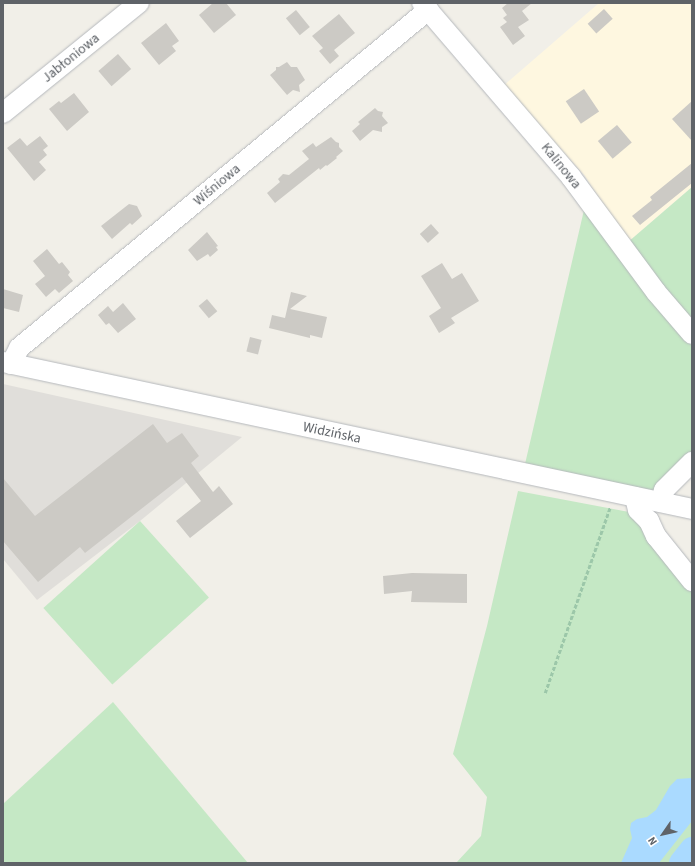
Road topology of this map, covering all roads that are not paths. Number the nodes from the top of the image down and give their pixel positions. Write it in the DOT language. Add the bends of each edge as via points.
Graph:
graph roads {
  1 [pos="139,3"];
  2 [pos="425,6"];
  3 [pos="3,112"];
  4 [pos="692,334"];
  5 [pos="7,363"];
  6 [pos="692,462"];
  7 [pos="635,497"];
  8 [pos="660,502"];
  9 [pos="692,509"];
  10 [pos="692,581"];
  1 -- 3 [label="street, Jabłoniowa"];
  2 -- 4 [label="street, Kalinowa" via="571,177 656,292"];
  2 -- 5 [label="street, Wiśniowa" via="19,348"];
  5 -- 7 [label="street, Widzińska"];
  6 -- 8 [label="street" via="664,490"];
  7 -- 8 [label="street, Widzińska"];
  7 -- 10 [label="street" via="638,510 649,521 656,536"];
  8 -- 9 [label="street, Widzińska"];
}
